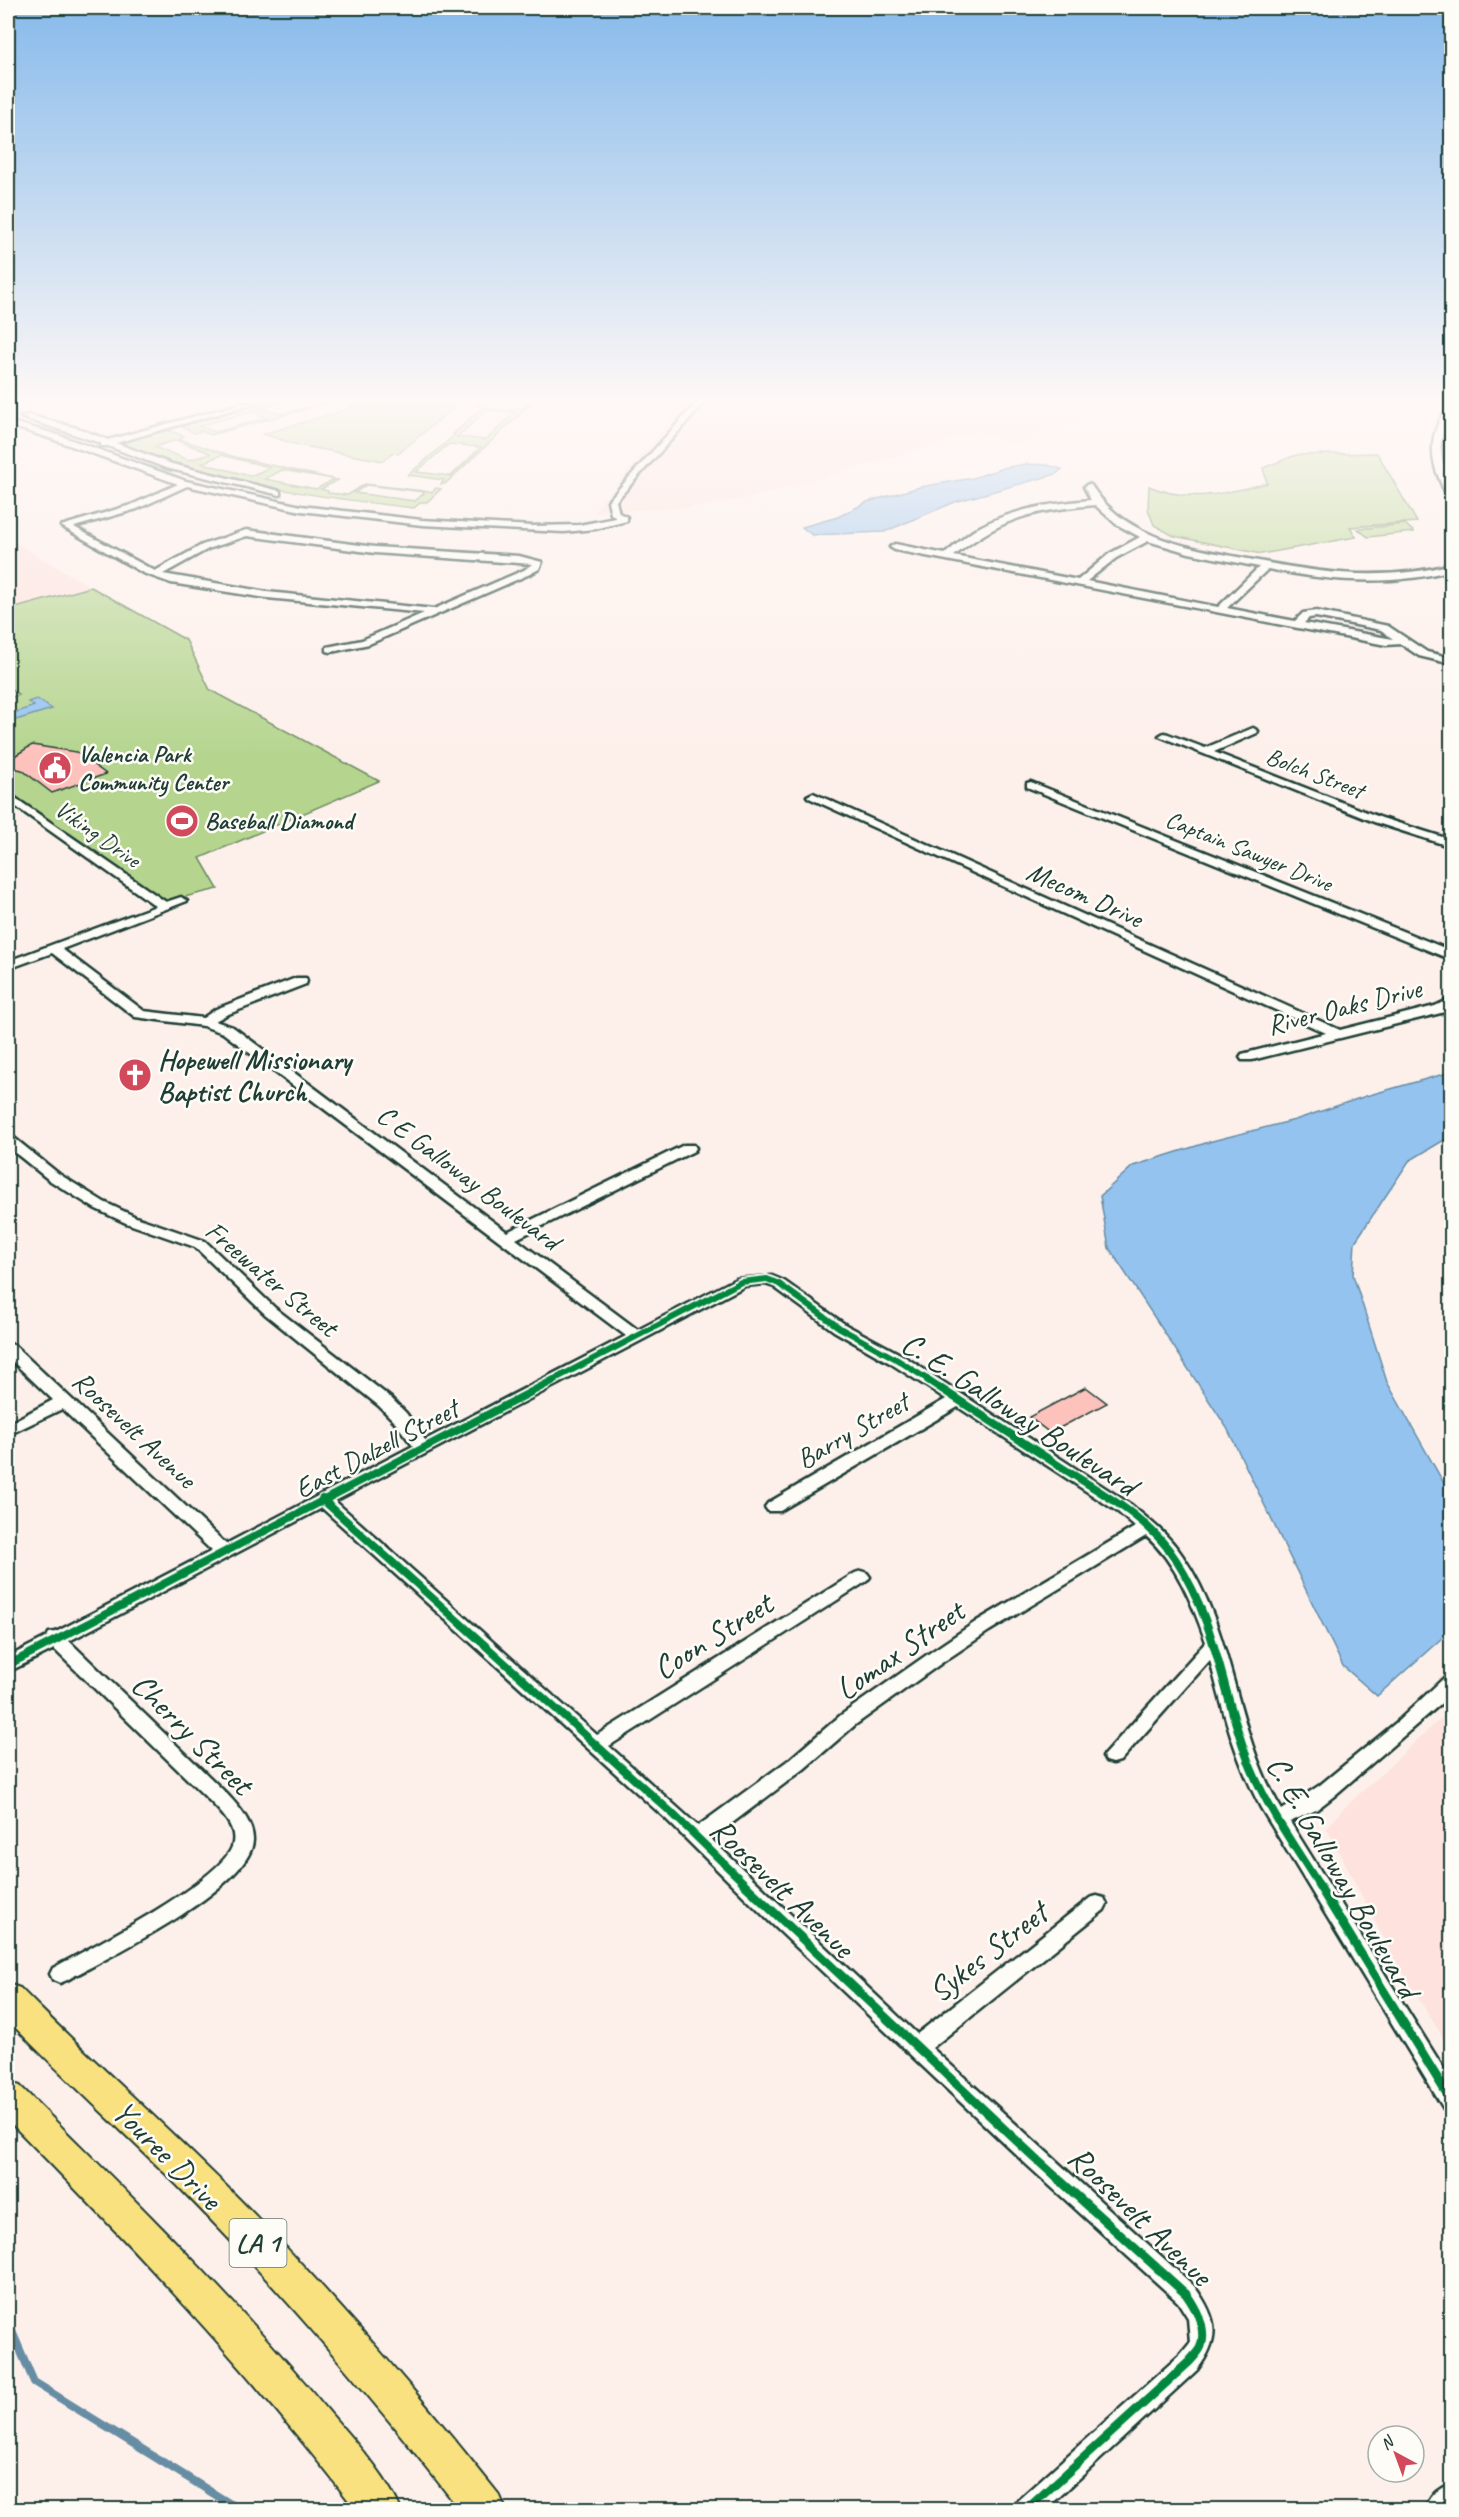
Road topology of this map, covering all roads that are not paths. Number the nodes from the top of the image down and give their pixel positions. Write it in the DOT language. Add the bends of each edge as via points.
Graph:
graph roads {
  1 [pos="85,520"];
  2 [pos="412,520"];
  3 [pos="620,520"];
  4 [pos="1003,520"];
  5 [pos="1120,520"];
  6 [pos="1150,537"];
  7 [pos="895,547"];
  8 [pos="947,557"];
  9 [pos="1266,565"];
  10 [pos="1448,571"];
  11 [pos="154,575"];
  12 [pos="1080,583"];
  13 [pos="1220,610"];
  14 [pos="436,612"];
  15 [pos="331,649"];
  16 [pos="1452,661"];
  17 [pos="1252,731"];
  18 [pos="1164,736"];
  19 [pos="1205,752"];
  20 [pos="1031,785"];
  21 [pos="8,796"];
  22 [pos="813,796"];
  23 [pos="1452,844"];
  24 [pos="181,901"];
  25 [pos="165,907"];
  26 [pos="53,948"];
  27 [pos="1452,956"];
  28 [pos="8,965"];
  29 [pos="301,981"];
  30 [pos="1452,1002"];
  31 [pos="205,1022"];
  32 [pos="1338,1034"];
  33 [pos="1247,1057"];
  34 [pos="8,1140"];
  35 [pos="689,1148"];
  36 [pos="507,1238"];
  37 [pos="767,1279"];
  38 [pos="636,1336"];
  39 [pos="8,1349"];
  40 [pos="957,1400"];
  41 [pos="63,1401"];
  42 [pos="8,1430"];
  43 [pos="422,1447"];
  44 [pos="322,1499"];
  45 [pos="774,1507"];
  46 [pos="1148,1527"];
  47 [pos="223,1551"];
  48 [pos="861,1577"];
  49 [pos="56,1638"];
  50 [pos="1215,1643"];
  51 [pos="8,1665"];
  52 [pos="1452,1682"];
  53 [pos="596,1745"];
  54 [pos="1113,1756"];
  55 [pos="1278,1819"];
  56 [pos="697,1838"];
  57 [pos="1097,1904"];
  58 [pos="60,1974"];
  59 [pos="8,1998"];
  60 [pos="917,2047"];
  61 [pos="8,2097"];
  62 [pos="1452,2102"];
  63 [pos="1452,2502"];
  64 [pos="381,2510"];
  65 [pos="486,2510"];
  66 [pos="1026,2510"];
  67 [pos="1444,2510"];
  1 -- 11 [label="street" via="66,526"];
  2 -- 3 [label="street" via="565,528"];
  4 -- 8 [label="street" via="983,529"];
  5 -- 6 [label="street"];
  6 -- 9 [label="street" via="1202,553"];
  6 -- 12 [label="street" via="1116,552"];
  7 -- 8 [label="street"];
  8 -- 12 [label="street"];
  9 -- 10 [label="street" via="1345,577"];
  9 -- 13 [label="street"];
  11 -- 14 [label="street" via="267,595"];
  11 -- 14 [label="street" via="220,541 250,533 375,550 537,562 527,572"];
  12 -- 13 [label="street"];
  13 -- 16 [label="street" via="1297,625 1306,615 1316,614 1384,628 1423,654"];
  14 -- 15 [label="street" via="365,642"];
  17 -- 19 [label="street"];
  18 -- 19 [label="street, Bolch Street"];
  19 -- 23 [label="street, Bolch Street" via="1378,820"];
  20 -- 27 [label="street, Captain Sawyer Drive"];
  21 -- 25 [label="street, Viking Drive"];
  22 -- 32 [label="street, Mecom Drive"];
  24 -- 25 [label="street"];
  25 -- 26 [label="street"];
  26 -- 28 [label="street"];
  26 -- 31 [label="street, C E Galloway Boulevard" via="140,1014"];
  29 -- 31 [label="street"];
  30 -- 32 [label="street, River Oaks Drive" via="1440,1009"];
  31 -- 36 [label="street, C E Galloway Boulevard" via="228,1030"];
  32 -- 33 [label="street, River Oaks Drive"];
  34 -- 43 [label="street, Freewater Street" via="54,1177 99,1205 205,1247 270,1311 385,1402"];
  35 -- 36 [label="street"];
  36 -- 38 [label="street, C E Galloway Boulevard"];
  37 -- 38 [label="street, East Dalzell Street" via="741,1282"];
  37 -- 40 [label="street, C. E. Galloway Boulevard"];
  38 -- 43 [label="street, East Dalzell Street"];
  39 -- 41 [label="street, Roosevelt Avenue"];
  40 -- 45 [label="street, Barry Street"];
  40 -- 46 [label="street, C. E. Galloway Boulevard" via="1125,1508"];
  41 -- 42 [label="street"];
  41 -- 47 [label="street, Roosevelt Avenue"];
  43 -- 44 [label="street, East Dalzell Street"];
  44 -- 47 [label="street, East Dalzell Street"];
  44 -- 53 [label="street, Roosevelt Avenue"];
  46 -- 50 [label="street, C. E. Galloway Boulevard" via="1176,1559"];
  46 -- 56 [label="street, Lomax Street" via="937,1657 848,1720 797,1764"];
  47 -- 49 [label="street, East Dalzell Street"];
  48 -- 53 [label="street, Coon Street"];
  49 -- 51 [label="street, East Dalzell Street"];
  49 -- 58 [label="street, Cherry Street" via="80,1666 213,1793 243,1831 241,1851 207,1886"];
  50 -- 54 [label="street"];
  50 -- 55 [label="street, C. E. Galloway Boulevard" via="1237,1730 1251,1769"];
  52 -- 55 [label="street" via="1314,1801"];
  53 -- 56 [label="street, Roosevelt Avenue"];
  55 -- 62 [label="street, C. E. Galloway Boulevard"];
  56 -- 60 [label="street, Roosevelt Avenue"];
  57 -- 60 [label="street, Sykes Street"];
  59 -- 65 [label="main road, Youree Drive / LA 1" via="283,2269 380,2378"];
  60 -- 66 [label="street, Roosevelt Avenue" via="1186,2294 1200,2318 1201,2346 1189,2362"];
  61 -- 64 [label="main road, LA 1" via="220,2313 307,2413"];
  63 -- 67 [label="street"];
}
